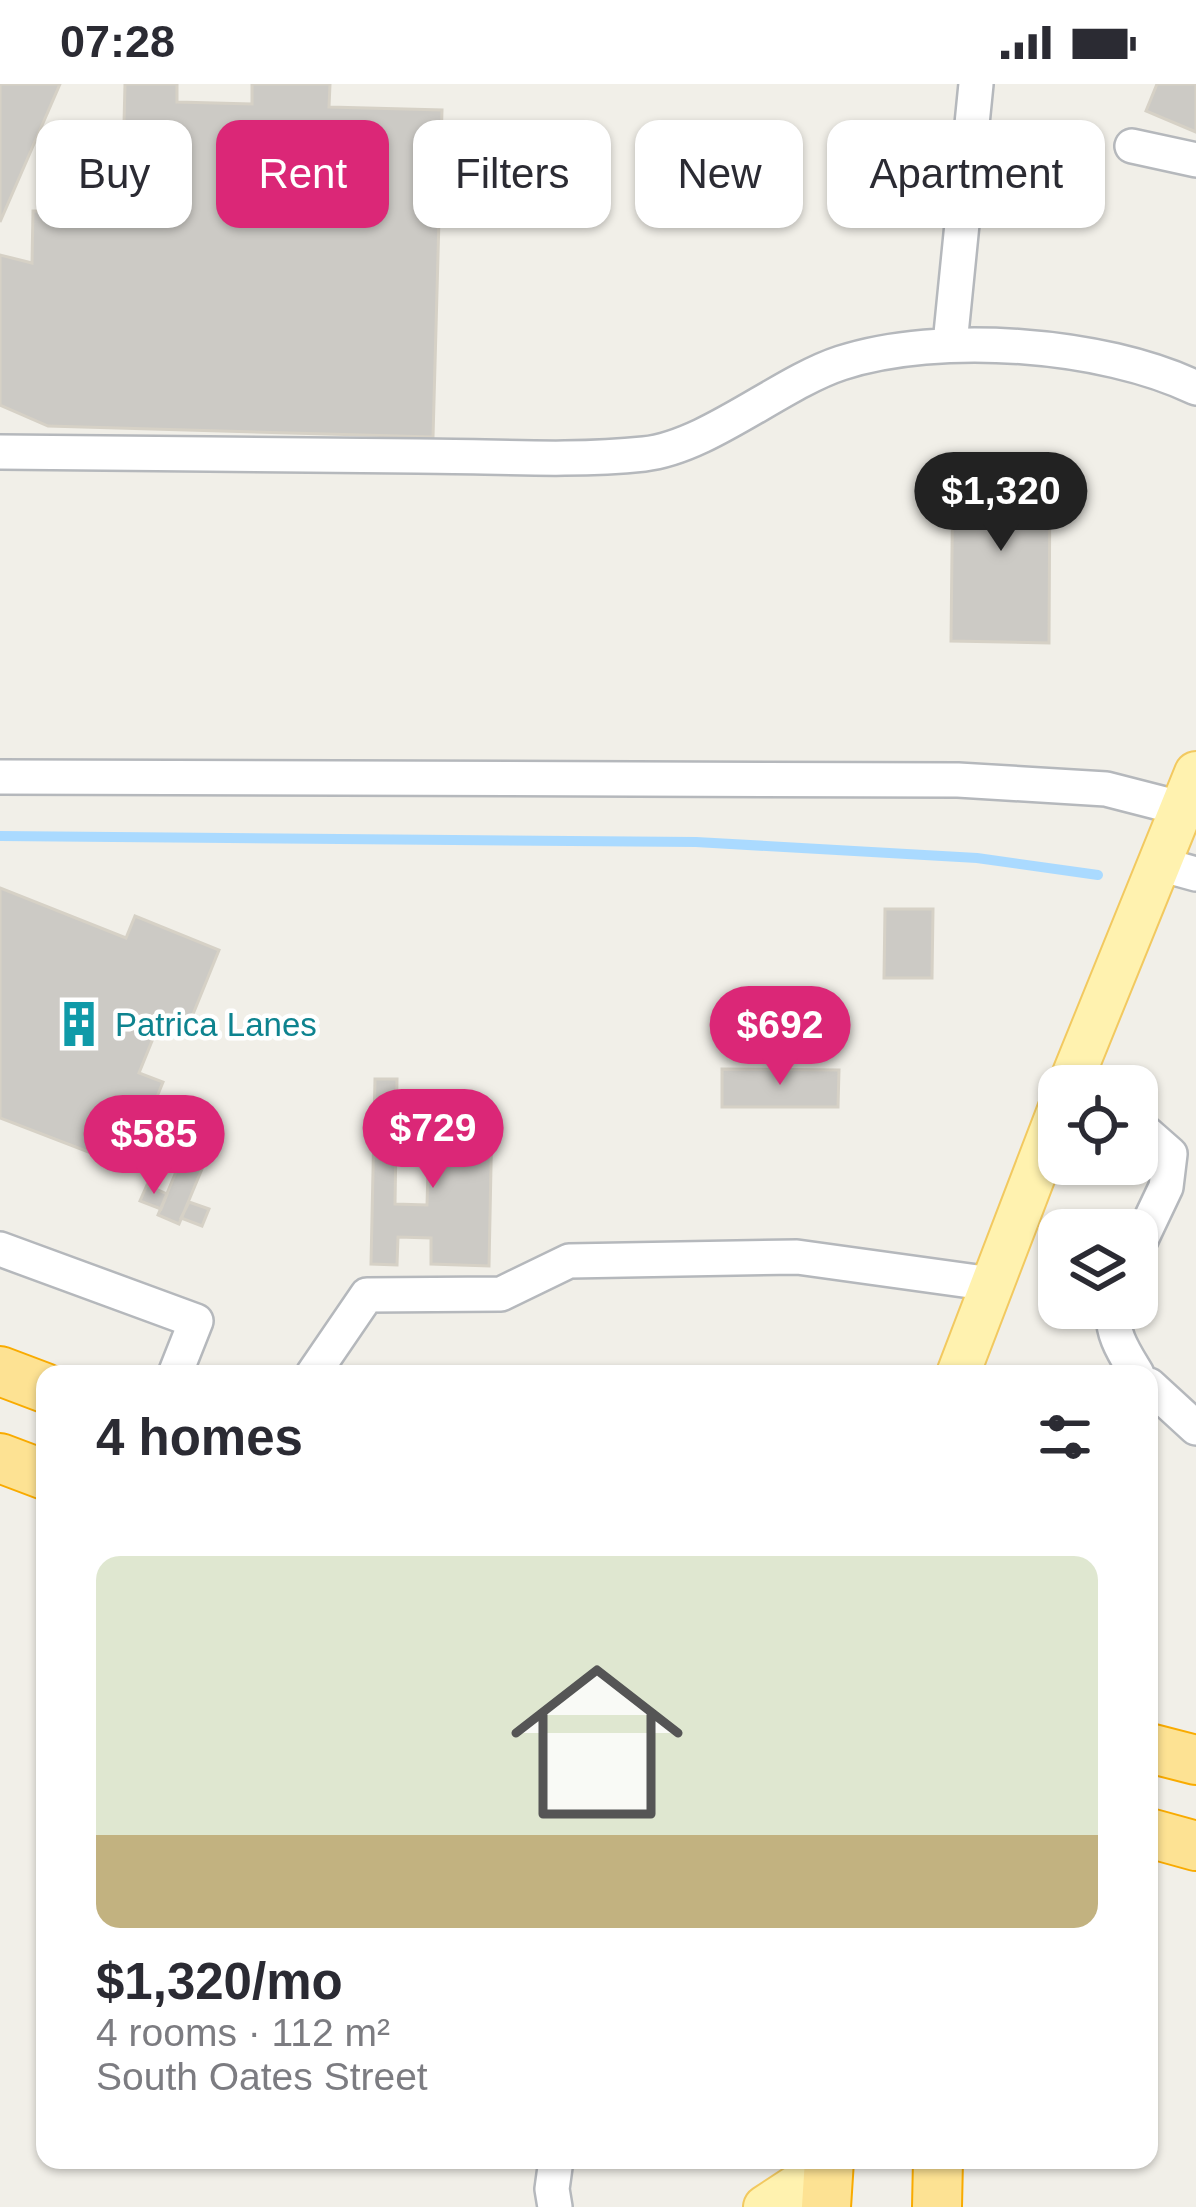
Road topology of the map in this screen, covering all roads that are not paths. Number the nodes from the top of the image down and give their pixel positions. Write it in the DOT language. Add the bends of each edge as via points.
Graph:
graph roads {
  1 [pos="976,84"];
  2 [pos="1132,146"];
  3 [pos="1196,160"];
  4 [pos="950,344"];
  5 [pos="1196,388"];
  6 [pos="0,452"];
  7 [pos="0,777"];
  8 [pos="1188,791"];
  9 [pos="1176,868"];
  10 [pos="1086,1065"];
  11 [pos="1158,1139"];
  12 [pos="1183,1156"];
  13 [pos="1038,1165"];
  14 [pos="1156,1209"];
  15 [pos="0,1249"];
  16 [pos="992,1284"];
  17 [pos="1115,1329"];
  18 [pos="179,1365"];
  19 [pos="319,1365"];
  20 [pos="961,1365"];
  21 [pos="1132,1365"];
  22 [pos="0,1371"];
  23 [pos="36,1385"];
  24 [pos="1158,1393"];
  25 [pos="1196,1426"];
  26 [pos="0,1457"];
  27 [pos="36,1471"];
  28 [pos="555,2169"];
  29 [pos="938,2169"];
  30 [pos="828,2177"];
  31 [pos="556,2207"];
  32 [pos="765,2207"];
  33 [pos="937,2207"];
  1 -- 4 [label="lane"];
  2 -- 3 [label="lane"];
  4 -- 5 [label="lane" via="1076,351"];
  4 -- 6 [label="lane" via="840,363 649,453"];
  7 -- 8 [label="lane" via="958,780"];
  8 -- 9 [label="main road"];
  9 -- 10 [label="main road"];
  11 -- 12 [label="lane"];
  12 -- 14 [label="lane"];
  13 -- 16 [label="main road"];
  15 -- 18 [label="lane" via="196,1321"];
  16 -- 19 [label="lane" via="797,1257 569,1261 501,1294 367,1295"];
  16 -- 20 [label="main road"];
  17 -- 21 [label="lane"];
  22 -- 23 [label="highway"];
  24 -- 25 [label="lane"];
  26 -- 27 [label="highway"];
  28 -- 31 [label="lane"];
  29 -- 33 [label="highway"];
  30 -- 32 [label="main road"];
}
